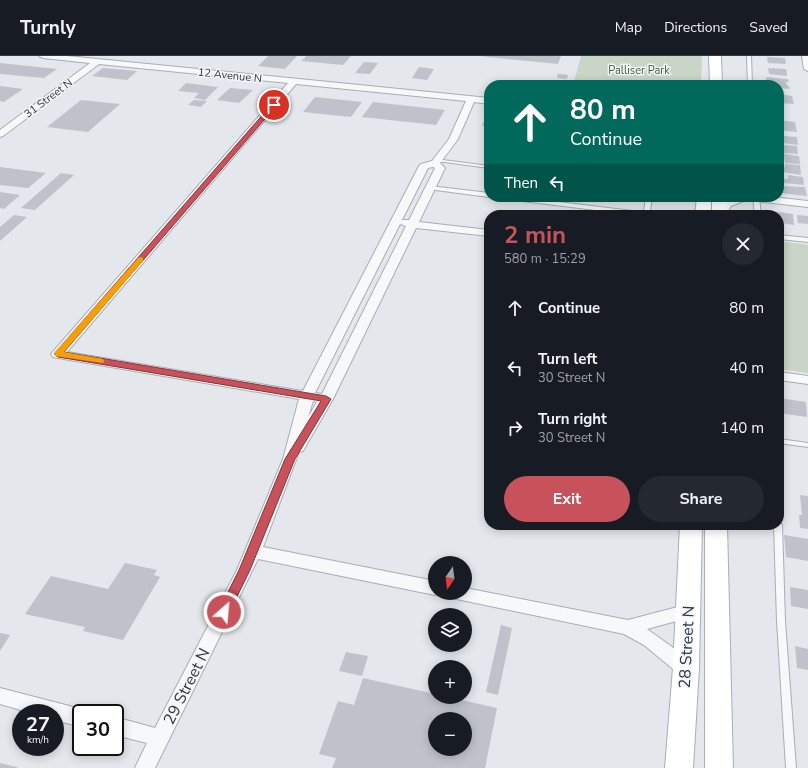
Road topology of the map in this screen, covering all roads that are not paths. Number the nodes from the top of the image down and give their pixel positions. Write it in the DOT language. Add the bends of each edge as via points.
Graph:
graph roads {
  1 [pos="43,56"];
  2 [pos="716,56"];
  3 [pos="748,56"];
  4 [pos="806,56"];
  5 [pos="97,62"];
  6 [pos="808,69"];
  7 [pos="715,72"];
  8 [pos="714,80"];
  9 [pos="716,80"];
  10 [pos="750,80"];
  11 [pos="294,81"];
  12 [pos="471,100"];
  13 [pos="484,101"];
  14 [pos="0,134"];
  15 [pos="436,162"];
  16 [pos="484,167"];
  17 [pos="430,188"];
  18 [pos="484,194"];
  19 [pos="784,201"];
  20 [pos="542,202"];
  21 [pos="734,202"];
  22 [pos="808,204"];
  23 [pos="602,210"];
  24 [pos="723,210"];
  25 [pos="396,222"];
  26 [pos="412,224"];
  27 [pos="484,232"];
  28 [pos="784,238"];
  29 [pos="808,240"];
  30 [pos="784,377"];
  31 [pos="808,380"];
  32 [pos="306,396"];
  33 [pos="326,399"];
  34 [pos="784,442"];
  35 [pos="808,445"];
  36 [pos="290,459"];
  37 [pos="691,530"];
  38 [pos="716,530"];
  39 [pos="778,530"];
  40 [pos="252,551"];
  41 [pos="428,587"];
  42 [pos="472,596"];
  43 [pos="689,611"];
  44 [pos="628,627"];
  45 [pos="686,668"];
  46 [pos="0,696"];
  47 [pos="72,716"];
  48 [pos="124,728"];
  49 [pos="160,738"];
  50 [pos="145,768"];
  51 [pos="678,768"];
  52 [pos="718,768"];
  53 [pos="791,768"];
  1 -- 5 [label="street, 12 Avenue N"];
  2 -- 7 [label="main road"];
  3 -- 10 [label="lane"];
  4 -- 6 [label="street"];
  5 -- 11 [label="street, 12 Avenue N"];
  5 -- 14 [label="street, 31 Street N"];
  7 -- 8 [label="main road"];
  7 -- 9 [label="main road"];
  11 -- 12 [label="street, 12 Avenue N"];
  11 -- 32 [label="street" via="58,354"];
  12 -- 13 [label="street, 12 Avenue N"];
  12 -- 15 [label="street" via="453,139"];
  15 -- 16 [label="lane"];
  15 -- 17 [label="street" via="440,168"];
  15 -- 25 [label="street" via="424,166"];
  17 -- 18 [label="lane"];
  17 -- 26 [label="street"];
  19 -- 22 [label="street"];
  20 -- 23 [label="lane"];
  21 -- 24 [label="street" via="727,204"];
  25 -- 26 [label="street"];
  25 -- 32 [label="street"];
  26 -- 27 [label="street"];
  26 -- 33 [label="street"];
  28 -- 29 [label="lane"];
  30 -- 31 [label="street"];
  32 -- 33 [label="street"];
  32 -- 36 [label="street"];
  33 -- 36 [label="street"];
  34 -- 35 [label="lane"];
  36 -- 40 [label="street, 29 Street N"];
  37 -- 43 [label="main road, 28 Street N"];
  38 -- 52 [label="main road, 28 Street N"];
  39 -- 53 [label="lane" via="781,621"];
  40 -- 41 [label="street"];
  40 -- 49 [label="street, 29 Street N" via="245,570"];
  42 -- 44 [label="street"];
  43 -- 44 [label="street"];
  43 -- 45 [label="main road, 28 Street N"];
  44 -- 45 [label="street" via="650,640"];
  45 -- 51 [label="main road, 28 Street N"];
  46 -- 47 [label="street"];
  48 -- 49 [label="street"];
  49 -- 50 [label="street, 29 Street N"];
}
